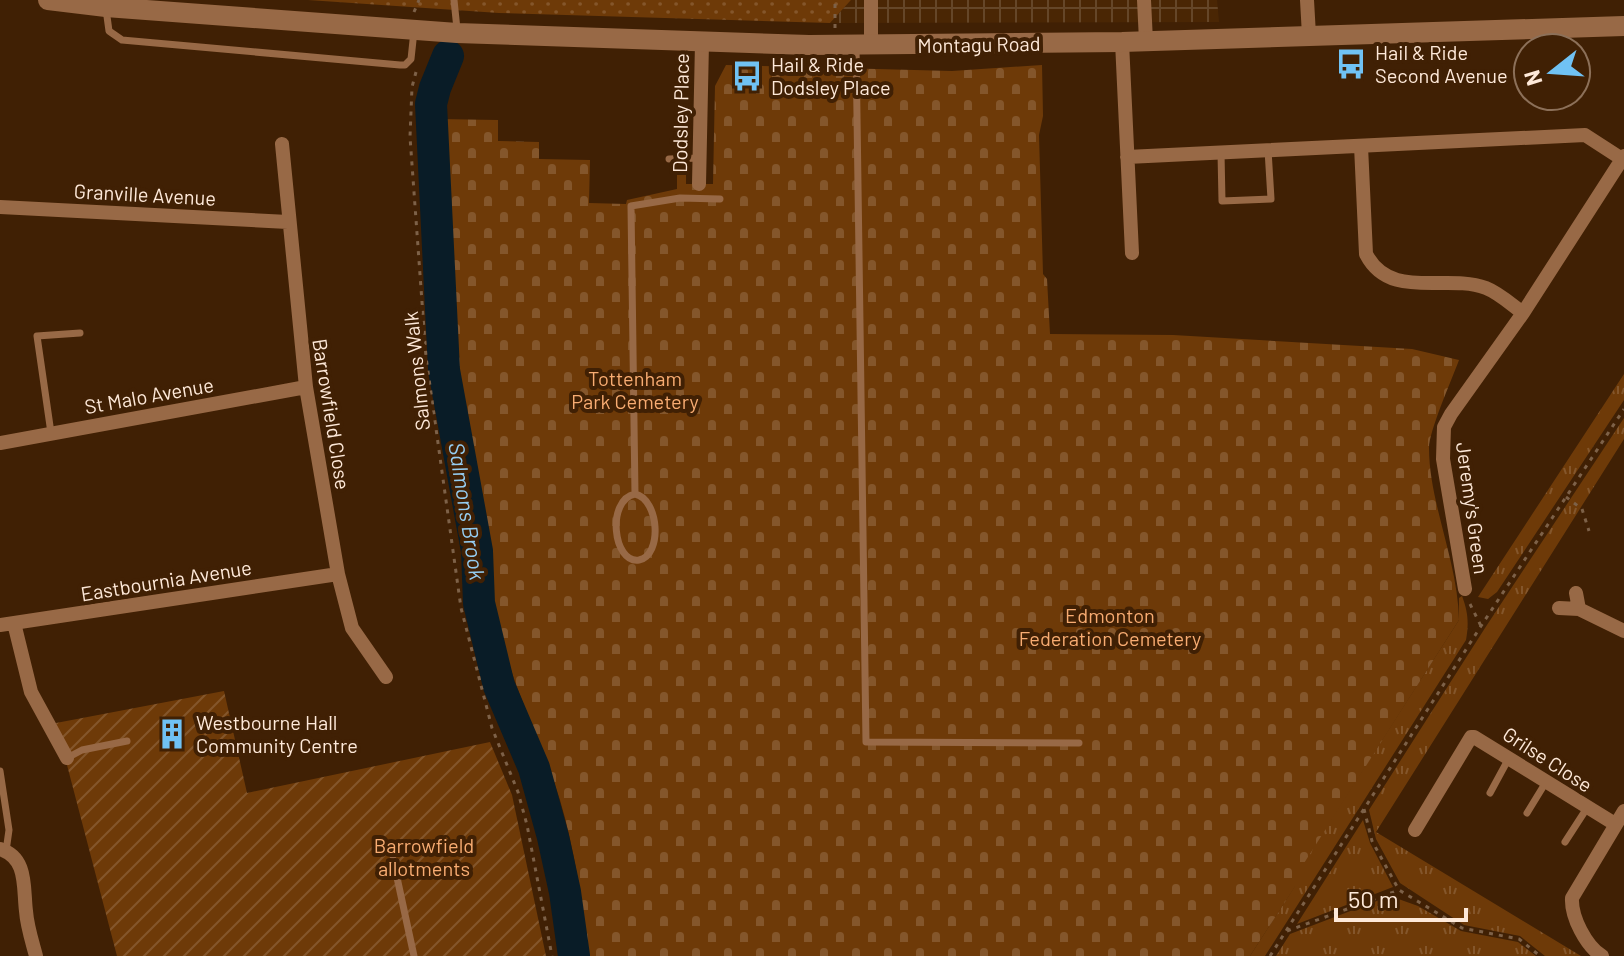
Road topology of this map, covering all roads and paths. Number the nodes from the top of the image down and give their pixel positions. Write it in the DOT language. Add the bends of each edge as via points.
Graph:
graph roads {
  1 [pos="48,0"];
  2 [pos="419,0"];
  3 [pos="454,0"];
  4 [pos="835,0"];
  5 [pos="871,0"];
  6 [pos="1144,0"];
  7 [pos="1307,0"];
  8 [pos="106,3"];
  9 [pos="414,20"];
  10 [pos="1624,26"];
  11 [pos="835,28"];
  12 [pos="457,33"];
  13 [pos="1309,35"];
  14 [pos="1146,41"];
  15 [pos="1122,42"];
  16 [pos="702,43"];
  17 [pos="864,46"];
  18 [pos="411,59"];
  19 [pos="282,144"];
  20 [pos="1361,146"];
  21 [pos="1268,150"];
  22 [pos="1221,153"];
  23 [pos="1127,157"];
  24 [pos="1623,157"];
  25 [pos="700,158"];
  26 [pos="669,159"];
  27 [pos="699,191"];
  28 [pos="720,199"];
  29 [pos="0,207"];
  30 [pos="288,222"];
  31 [pos="1132,253"];
  32 [pos="1523,313"];
  33 [pos="80,333"];
  34 [pos="306,387"];
  35 [pos="1624,409"];
  36 [pos="51,433"];
  37 [pos="0,443"];
  38 [pos="635,494"];
  39 [pos="1566,497"];
  40 [pos="1589,531"];
  41 [pos="338,574"];
  42 [pos="1465,589"];
  43 [pos="1576,593"];
  44 [pos="1559,608"];
  45 [pos="1579,609"];
  46 [pos="7,624"];
  47 [pos="1481,626"];
  48 [pos="1624,631"];
  49 [pos="386,677"];
  50 [pos="127,741"];
  51 [pos="1079,743"];
  52 [pos="67,758"];
  53 [pos="1509,758"];
  54 [pos="0,771"];
  55 [pos="1546,782"];
  56 [pos="1490,793"];
  57 [pos="1587,808"];
  58 [pos="1364,809"];
  59 [pos="1624,811"];
  60 [pos="1527,813"];
  61 [pos="1615,824"];
  62 [pos="1415,830"];
  63 [pos="1565,842"];
  64 [pos="3,850"];
  65 [pos="393,859"];
  66 [pos="1399,890"];
  67 [pos="1287,931"];
  68 [pos="36,956"];
  69 [pos="414,956"];
  70 [pos="552,956"];
  71 [pos="1270,956"];
  72 [pos="1540,956"];
  73 [pos="1602,956"];
  1 -- 8 [label="main road, Montagu Road"];
  2 -- 9 [label="path"];
  3 -- 12 [label="lane"];
  4 -- 11 [label="path"];
  5 -- 17 [label="street"];
  6 -- 14 [label="street"];
  7 -- 13 [label="street"];
  8 -- 9 [label="main road, Montagu Road"];
  8 -- 18 [label="lane" via="109,31 122,40 400,65"];
  9 -- 12 [label="main road, Montagu Road"];
  9 -- 18 [label="lane"];
  10 -- 13 [label="main road, Montagu Road"];
  12 -- 16 [label="main road, Montagu Road"];
  13 -- 14 [label="main road, Montagu Road"];
  14 -- 15 [label="main road, Montagu Road"];
  15 -- 17 [label="main road, Montagu Road"];
  15 -- 23 [label="street"];
  16 -- 17 [label="main road, Montagu Road"];
  16 -- 25 [label="street, Dodsley Place"];
  17 -- 51 [label="lane" via="866,742"];
  18 -- 70 [label="path, Salmons Walk" via="416,70 410,137 426,357 461,608 492,728 527,825"];
  19 -- 30 [label="street, Barrowfield Close"];
  20 -- 21 [label="street, Jeremy's Green"];
  20 -- 24 [label="street, Jeremy's Green" via="1585,135"];
  20 -- 32 [label="street" via="1366,254 1372,266 1390,280 1483,287"];
  21 -- 22 [label="street, Jeremy's Green"];
  21 -- 22 [label="lane" via="1271,199 1222,201"];
  22 -- 23 [label="street, Jeremy's Green"];
  23 -- 31 [label="street"];
  24 -- 32 [label="street, Jeremy's Green"];
  25 -- 26 [label="lane"];
  25 -- 27 [label="street, Dodsley Place"];
  27 -- 28 [label="lane"];
  27 -- 38 [label="lane" via="631,206"];
  29 -- 30 [label="street, Granville Avenue"];
  30 -- 34 [label="street, Barrowfield Close"];
  32 -- 42 [label="street, Jeremy's Green" via="1444,427 1443,459"];
  33 -- 36 [label="lane" via="37,336"];
  34 -- 36 [label="street, St Malo Avenue"];
  34 -- 41 [label="street, Barrowfield Close"];
  35 -- 39 [label="path"];
  36 -- 37 [label="street, St Malo Avenue"];
  38 -- 38 [label="lane" via="651,506 654,527 653,548 636,560 619,548 617,527 618,507"];
  39 -- 40 [label="path" via="1582,509"];
  39 -- 47 [label="path"];
  41 -- 46 [label="street, Eastbournia Avenue"];
  41 -- 49 [label="street, Barrowfield Close" via="352,628"];
  42 -- 47 [label="path"];
  43 -- 45 [label="street"];
  44 -- 45 [label="street"];
  45 -- 48 [label="street"];
  46 -- 52 [label="street" via="31,692"];
  47 -- 58 [label="path"];
  50 -- 52 [label="lane"];
  53 -- 55 [label="street, Grilse Close"];
  53 -- 56 [label="lane"];
  53 -- 62 [label="street, Grilse Close" via="1471,737"];
  54 -- 64 [label="lane" via="9,830"];
  55 -- 57 [label="street, Grilse Close"];
  55 -- 60 [label="lane"];
  57 -- 61 [label="street, Grilse Close"];
  57 -- 63 [label="lane"];
  58 -- 66 [label="path" via="1372,841"];
  58 -- 67 [label="path"];
  59 -- 61 [label="street"];
  61 -- 73 [label="street" via="1572,898 1585,937"];
  64 -- 68 [label="street" via="15,858 24,880"];
  65 -- 69 [label="lane"];
  66 -- 67 [label="path"];
  66 -- 72 [label="path" via="1462,928 1519,939"];
  67 -- 71 [label="path"];
}
